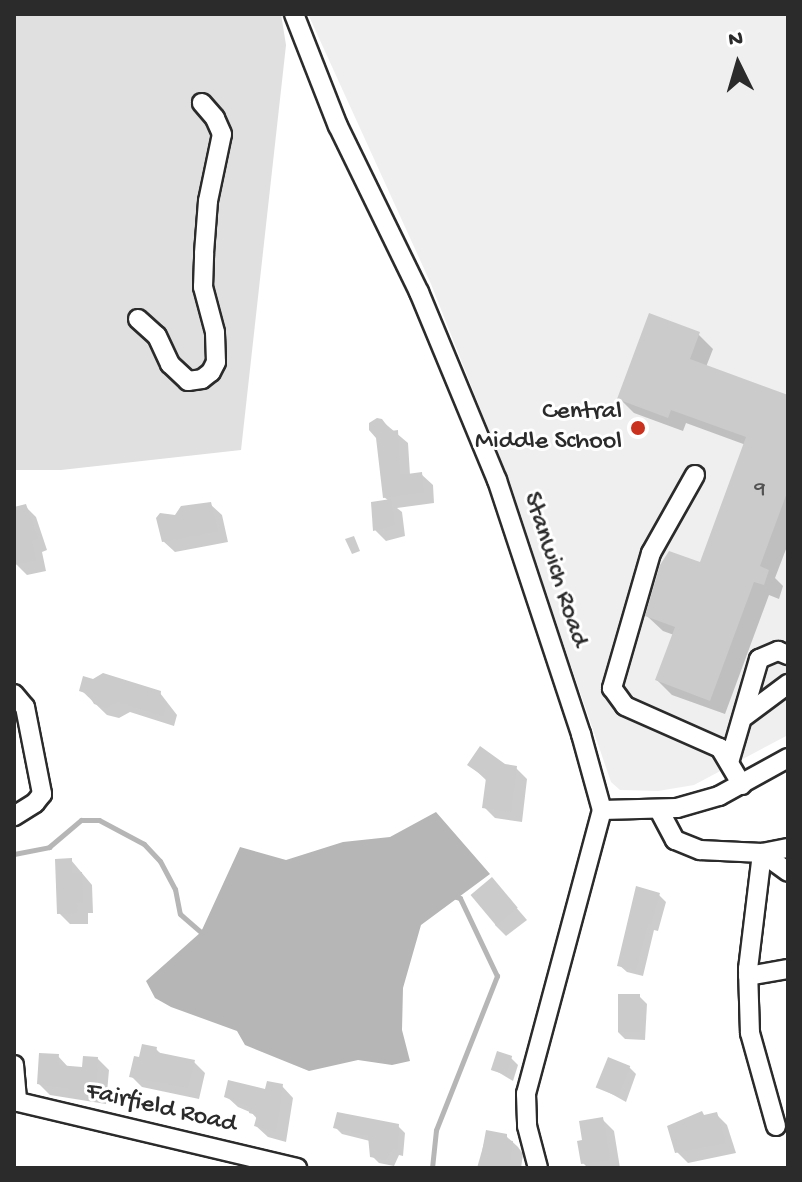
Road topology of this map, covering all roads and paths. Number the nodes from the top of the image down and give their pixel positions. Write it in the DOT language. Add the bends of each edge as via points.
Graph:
graph roads {
  1 [pos="294,14"];
  2 [pos="202,103"];
  3 [pos="138,319"];
  4 [pos="695,475"];
  5 [pos="788,655"];
  6 [pos="788,684"];
  7 [pos="14,694"];
  8 [pos="745,716"];
  9 [pos="788,758"];
  10 [pos="730,759"];
  11 [pos="742,785"];
  12 [pos="602,810"];
  13 [pos="659,810"];
  14 [pos="14,816"];
  15 [pos="788,848"];
  16 [pos="762,853"];
  17 [pos="788,872"];
  18 [pos="788,969"];
  19 [pos="748,976"];
  20 [pos="14,1065"];
  21 [pos="16,1101"];
  22 [pos="776,1126"];
  23 [pos="297,1168"];
  24 [pos="538,1168"];
  1 -- 12 [label="street, Stanwich Road" via="338,126 419,292 492,467"];
  2 -- 3 [label="street" via="222,134 204,253 203,287 215,332 211,372 188,381 170,364 157,336"];
  4 -- 10 [label="street" via="651,553 612,688 625,706 720,748"];
  5 -- 8 [label="street" via="778,651 759,659"];
  6 -- 8 [label="street"];
  7 -- 14 [label="street" via="25,707 42,786 35,803"];
  8 -- 10 [label="street"];
  9 -- 11 [label="street"];
  10 -- 11 [label="street"];
  11 -- 13 [label="street"];
  12 -- 13 [label="street"];
  12 -- 24 [label="street" via="526,1094 527,1126"];
  13 -- 16 [label="street" via="675,840 700,850"];
  15 -- 16 [label="street"];
  16 -- 17 [label="street"];
  16 -- 19 [label="street"];
  18 -- 19 [label="street"];
  19 -- 22 [label="street" via="750,1033"];
  20 -- 21 [label="street"];
  21 -- 23 [label="street, Fairfield Road"];
}
